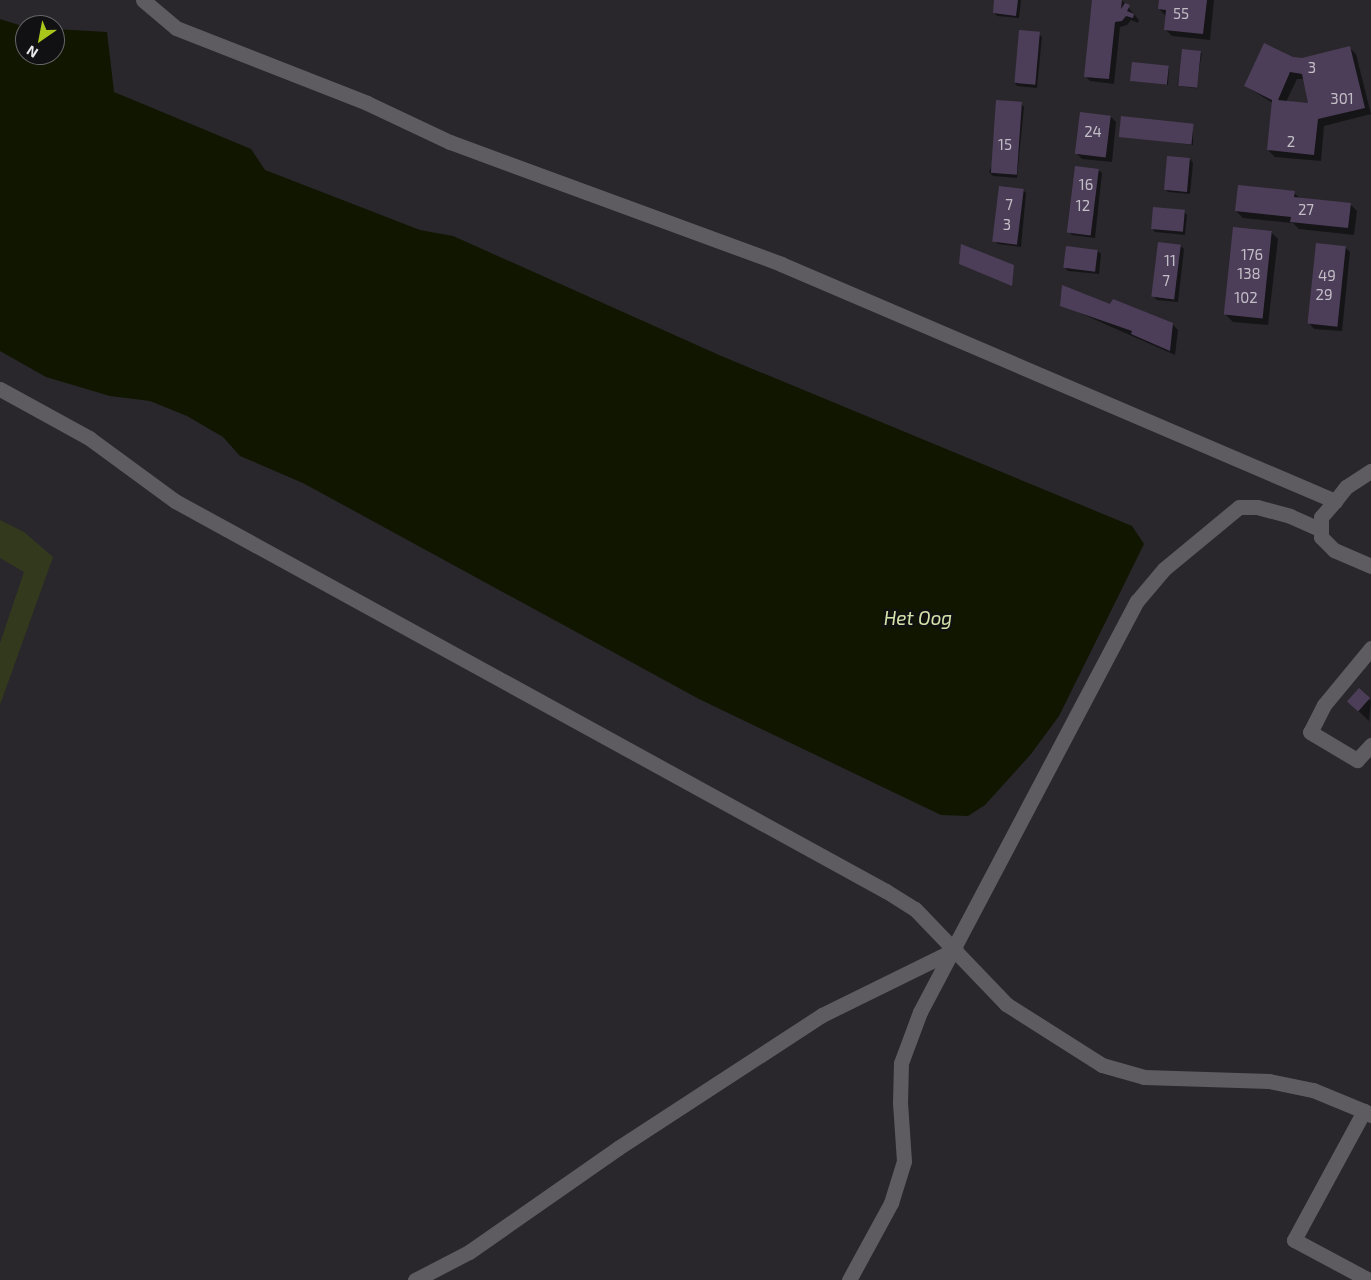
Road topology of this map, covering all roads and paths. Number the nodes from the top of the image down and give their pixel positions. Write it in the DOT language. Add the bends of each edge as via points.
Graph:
graph roads {
  1 [pos="143,0"];
  2 [pos="0,389"];
  3 [pos="1371,471"];
  4 [pos="1335,500"];
  5 [pos="1319,529"];
  6 [pos="1371,566"];
  7 [pos="1371,648"];
  8 [pos="1371,745"];
  9 [pos="956,949"];
  10 [pos="1368,1113"];
  11 [pos="415,1280"];
  12 [pos="849,1280"];
  13 [pos="1369,1280"];
  1 -- 4 [label="lane" via="176,28 368,103 450,142 781,264"];
  2 -- 9 [label="lane" via="89,438 175,501 886,891 915,909"];
  3 -- 4 [label="lane" via="1346,487"];
  4 -- 5 [label="lane" via="1321,517"];
  5 -- 6 [label="lane" via="1321,537 1334,550"];
  5 -- 9 [label="lane" via="1257,506 1239,507 1164,569 1137,601 991,876"];
  7 -- 8 [label="lane" via="1324,705 1310,732 1357,760"];
  9 -- 10 [label="lane" via="1006,1004 1102,1065 1144,1077 1269,1082 1313,1090"];
  9 -- 11 [label="lane" via="822,1015 618,1148 469,1252"];
  9 -- 12 [label="lane" via="920,1012 902,1063 900,1103 904,1161 891,1203"];
  10 -- 13 [label="lane" via="1294,1240"];
}
